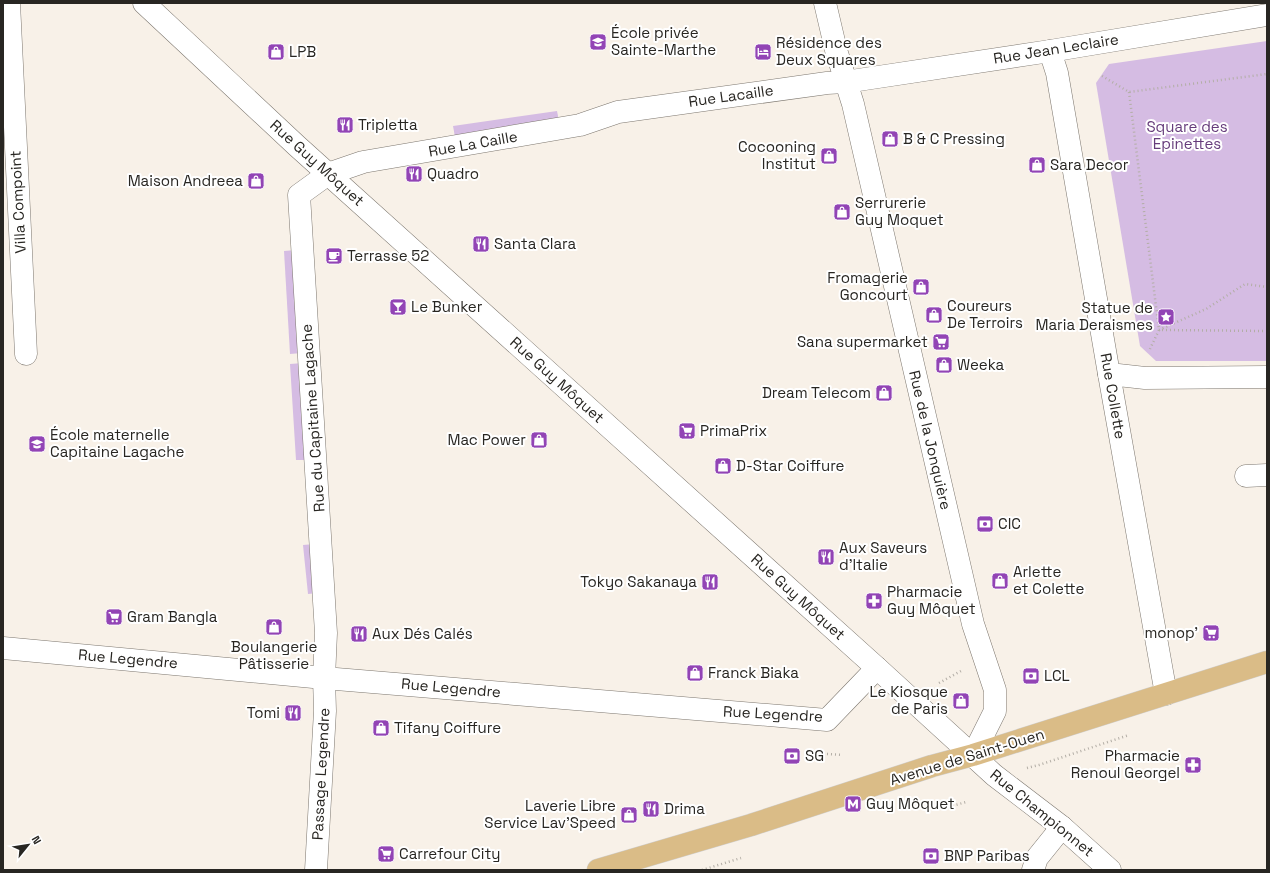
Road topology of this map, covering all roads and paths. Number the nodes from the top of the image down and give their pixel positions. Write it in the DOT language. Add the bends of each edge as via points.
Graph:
graph roads {
  1 [pos="9,3"];
  2 [pos="144,3"];
  3 [pos="825,3"];
  4 [pos="1267,15"];
  5 [pos="1050,51"];
  6 [pos="1267,74"];
  7 [pos="1102,76"];
  8 [pos="845,82"];
  9 [pos="1129,92"];
  10 [pos="618,112"];
  11 [pos="328,174"];
  12 [pos="1267,287"];
  13 [pos="1159,330"];
  14 [pos="1267,331"];
  15 [pos="26,354"];
  16 [pos="1148,354"];
  17 [pos="1109,374"];
  18 [pos="1267,377"];
  19 [pos="1267,475"];
  20 [pos="1246,476"];
  21 [pos="3,648"];
  22 [pos="1267,662"];
  23 [pos="877,668"];
  24 [pos="960,671"];
  25 [pos="324,678"];
  26 [pos="939,682"];
  27 [pos="1166,694"];
  28 [pos="826,754"];
  29 [pos="842,755"];
  30 [pos="974,755"];
  31 [pos="966,802"];
  32 [pos="944,808"];
  33 [pos="1062,828"];
  34 [pos="316,870"];
  35 [pos="598,870"];
  36 [pos="1033,870"];
  37 [pos="1110,870"];
  1 -- 15 [label="street, Villa Compoint"];
  2 -- 11 [label="street, Rue Guy Môquet"];
  3 -- 8 [label="street, Rue de la Jonquière"];
  4 -- 5 [label="street, Rue Jean Leclaire"];
  5 -- 8 [label="street, Rue Jean Leclaire"];
  5 -- 17 [label="street, Rue Collette" via="1058,81"];
  6 -- 9 [label="path"];
  7 -- 9 [label="path"];
  8 -- 10 [label="street, Rue Lacaille"];
  8 -- 30 [label="street, Rue de la Jonquière" via="853,104 973,624 995,690 995,711"];
  9 -- 13 [label="path"];
  10 -- 11 [label="street, Rue La Caille" via="580,125 363,162"];
  11 -- 23 [label="street, Rue Guy Môquet"];
  11 -- 25 [label="street, Rue du Capitaine Lagache" via="299,195 326,633"];
  12 -- 13 [label="path" via="1245,284 1206,309"];
  13 -- 14 [label="path"];
  13 -- 16 [label="path"];
  17 -- 18 [label="street" via="1145,378"];
  17 -- 27 [label="street, Rue Collette"];
  19 -- 20 [label="street"];
  21 -- 25 [label="street, Rue Legendre"];
  22 -- 27 [label="main road, Avenue de Saint-Ouen"];
  23 -- 25 [label="street, Rue Legendre" via="827,720"];
  23 -- 30 [label="street, Rue Guy Môquet"];
  24 -- 26 [label="path"];
  25 -- 34 [label="street, Passage Legendre" via="325,711"];
  27 -- 30 [label="main road, Avenue de Saint-Ouen"];
  28 -- 29 [label="path"];
  30 -- 33 [label="street, Rue Championnet" via="994,775"];
  30 -- 35 [label="main road, Avenue de Saint-Ouen"];
  31 -- 32 [label="path"];
  33 -- 36 [label="street" via="1037,858"];
  33 -- 37 [label="street, Rue Championnet"];
}
